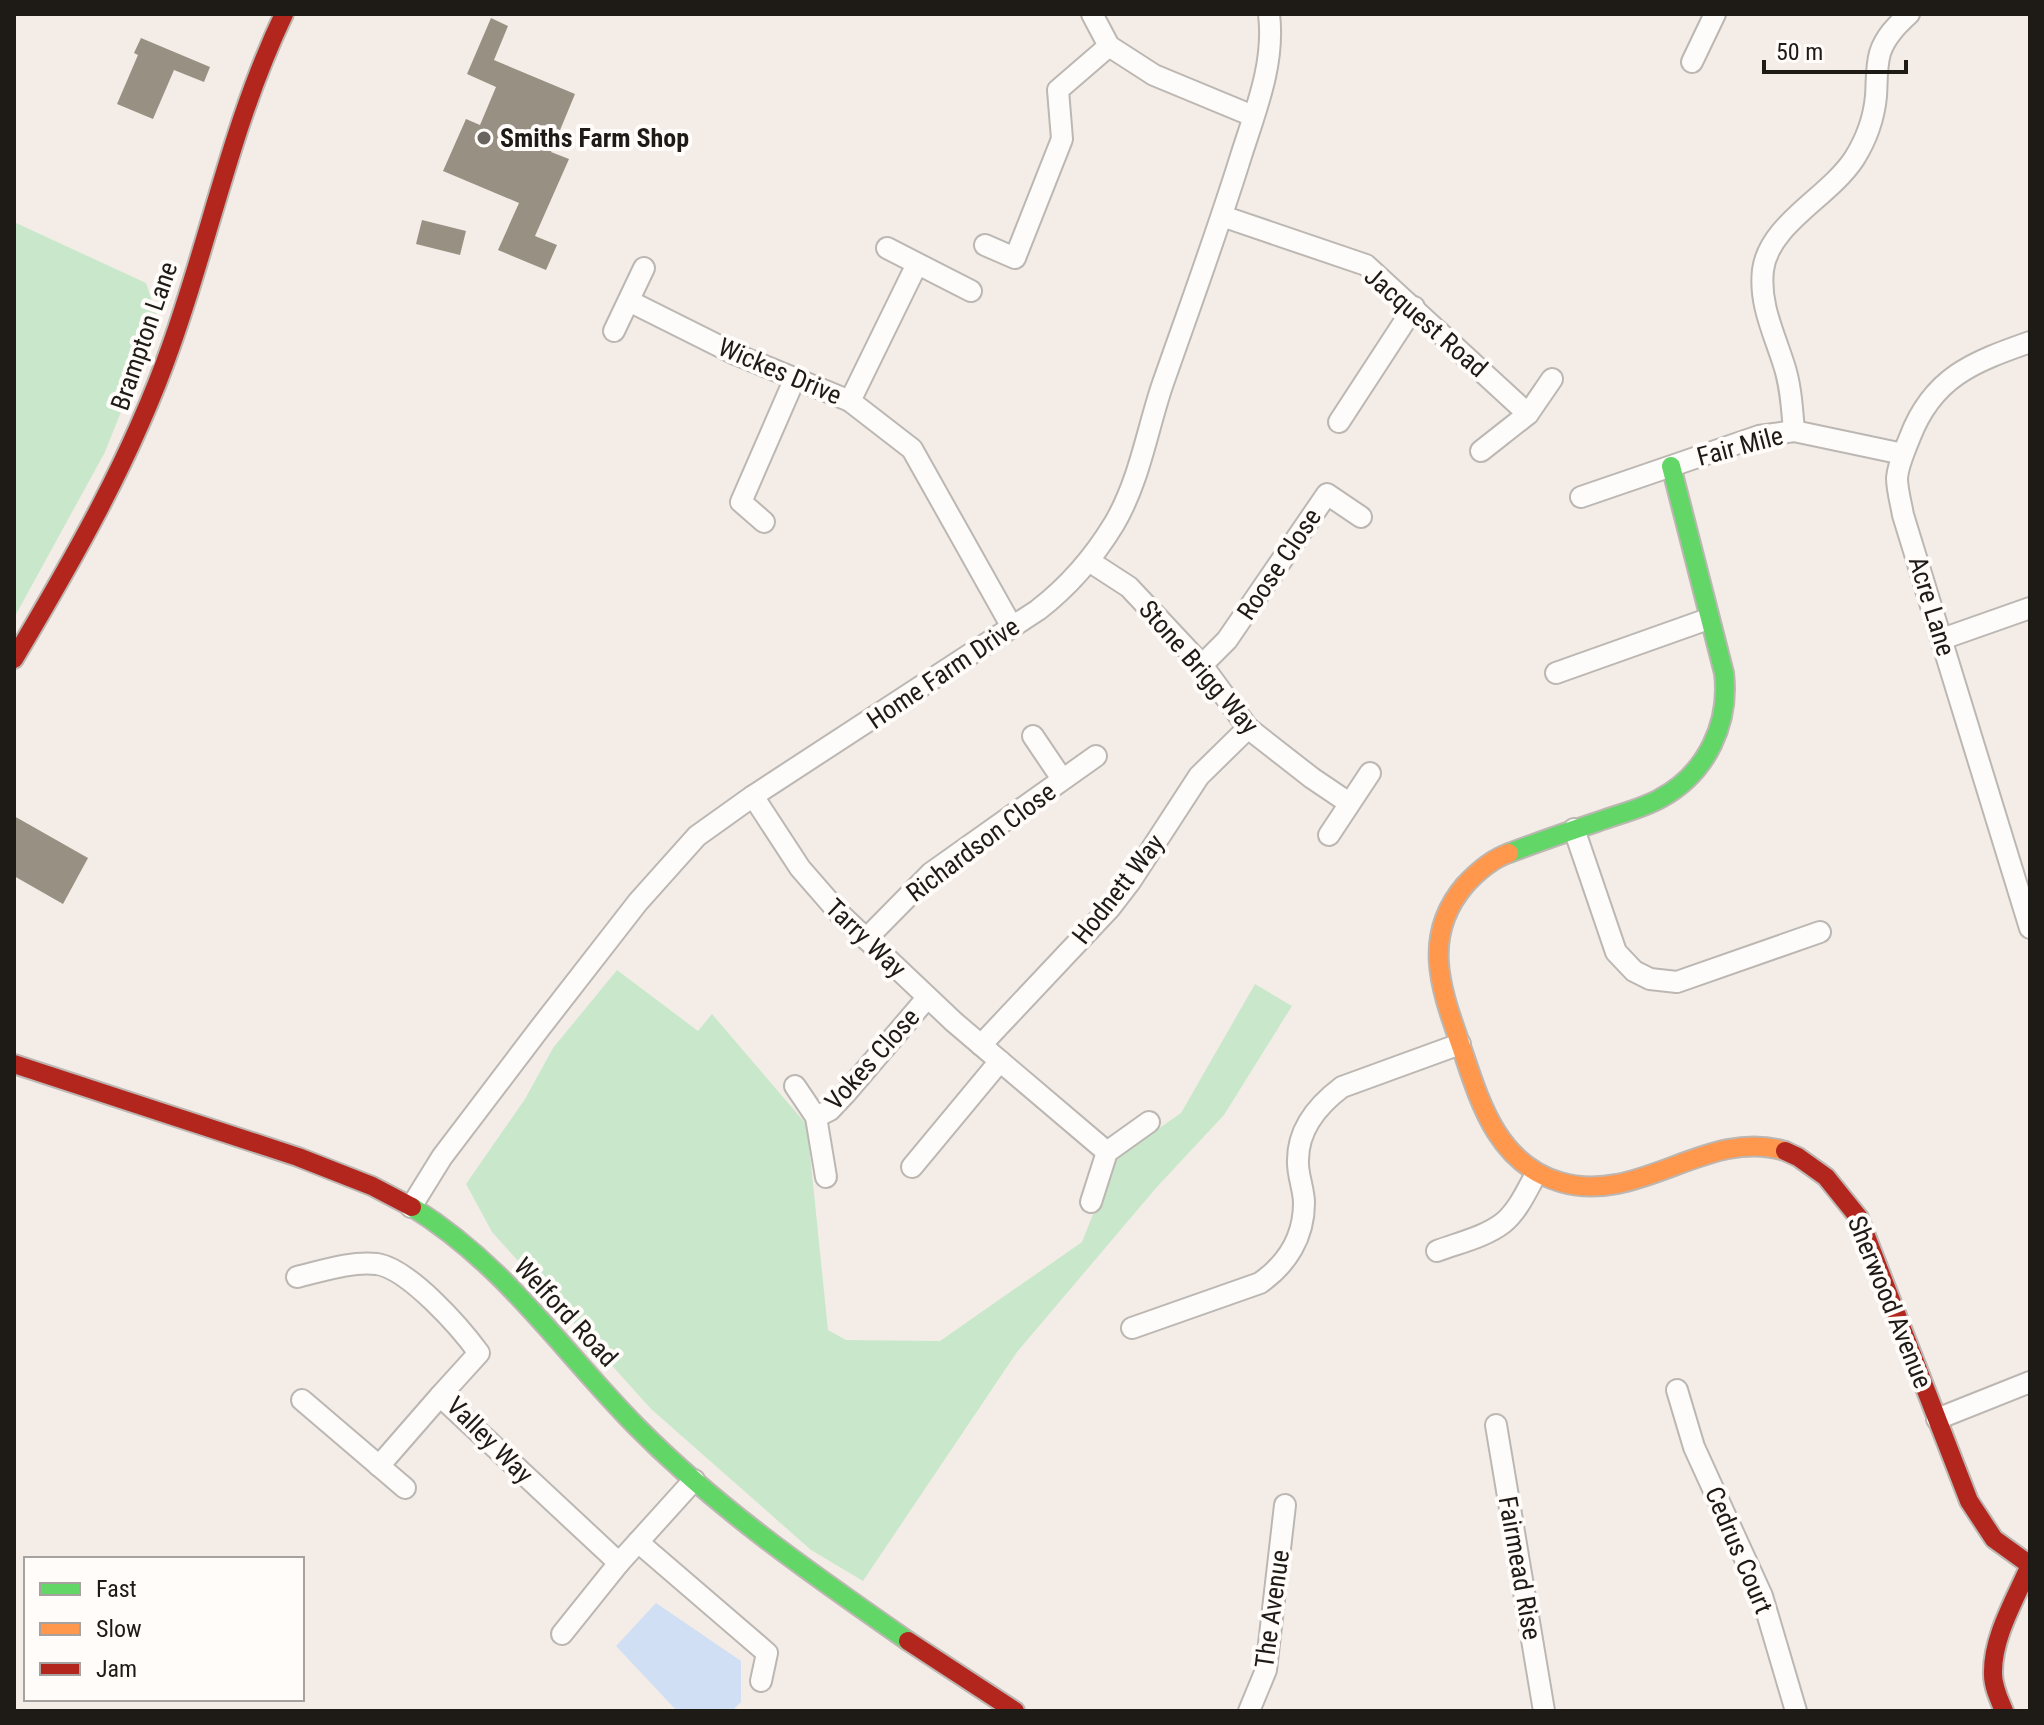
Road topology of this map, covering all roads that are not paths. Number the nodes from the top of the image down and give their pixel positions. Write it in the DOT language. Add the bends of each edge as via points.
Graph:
graph roads {
  1 [pos="284,14"];
  2 [pos="1092,14"];
  3 [pos="1269,14"];
  4 [pos="1715,14"];
  5 [pos="1909,14"];
  6 [pos="1109,46"];
  7 [pos="1692,62"];
  8 [pos="1253,116"];
  9 [pos="1222,216"];
  10 [pos="985,245"];
  11 [pos="887,248"];
  12 [pos="917,264"];
  13 [pos="644,268"];
  14 [pos="971,291"];
  15 [pos="629,301"];
  16 [pos="1414,307"];
  17 [pos="614,331"];
  18 [pos="2030,342"];
  19 [pos="795,378"];
  20 [pos="1552,379"];
  21 [pos="850,401"];
  22 [pos="1528,414"];
  23 [pos="1339,422"];
  24 [pos="1794,431"];
  25 [pos="1481,451"];
  26 [pos="1903,454"];
  27 [pos="1671,466"];
  28 [pos="1581,497"];
  29 [pos="1361,517"];
  30 [pos="764,522"];
  31 [pos="1089,561"];
  32 [pos="2030,608"];
  33 [pos="1708,619"];
  34 [pos="1012,627"];
  35 [pos="1942,639"];
  36 [pos="14,659"];
  37 [pos="1202,665"];
  38 [pos="1556,673"];
  39 [pos="1248,728"];
  40 [pos="1033,736"];
  41 [pos="1096,756"];
  42 [pos="1370,773"];
  43 [pos="1062,779"];
  44 [pos="753,796"];
  45 [pos="1349,803"];
  46 [pos="1574,829"];
  47 [pos="1329,835"];
  48 [pos="2030,928"];
  49 [pos="1820,932"];
  50 [pos="866,939"];
  51 [pos="927,998"];
  52 [pos="1460,1044"];
  53 [pos="981,1045"];
  54 [pos="1000,1061"];
  55 [pos="14,1064"];
  56 [pos="795,1086"];
  57 [pos="816,1117"];
  58 [pos="1149,1122"];
  59 [pos="1107,1152"];
  60 [pos="912,1167"];
  61 [pos="1536,1174"];
  62 [pos="826,1177"];
  63 [pos="1091,1202"];
  64 [pos="411,1207"];
  65 [pos="1437,1251"];
  66 [pos="297,1277"];
  67 [pos="1132,1328"];
  68 [pos="2030,1382"];
  69 [pos="1677,1390"];
  70 [pos="440,1396"];
  71 [pos="302,1400"];
  72 [pos="1937,1419"];
  73 [pos="1496,1425"];
  74 [pos="379,1466"];
  75 [pos="694,1480"];
  76 [pos="405,1488"];
  77 [pos="1285,1505"];
  78 [pos="638,1542"];
  79 [pos="619,1563"];
  80 [pos="2030,1565"];
  81 [pos="562,1634"];
  82 [pos="761,1681"];
  83 [pos="1015,1711"];
  84 [pos="1249,1711"];
  85 [pos="1544,1711"];
  86 [pos="1796,1711"];
  87 [pos="2004,1711"];
  1 -- 36 [label="main road, Brampton Lane" via="242,111 172,343 143,420 96,517"];
  2 -- 6 [label="street"];
  3 -- 8 [label="street, Home Farm Drive" via="1268,67"];
  4 -- 7 [label="street"];
  5 -- 24 [label="street" via="1880,53 1876,98 1862,145 1837,182 1778,234 1763,267 1764,304 1785,367"];
  6 -- 8 [label="street" via="1154,75"];
  6 -- 10 [label="street" via="1058,90 1062,139 1015,258"];
  8 -- 9 [label="street, Home Farm Drive"];
  9 -- 16 [label="street, Jacquest Road" via="1366,265"];
  9 -- 31 [label="street, Home Farm Drive" via="1137,470 1116,521"];
  11 -- 12 [label="street"];
  12 -- 14 [label="street"];
  12 -- 21 [label="street"];
  13 -- 15 [label="street"];
  15 -- 17 [label="street"];
  15 -- 19 [label="street, Wickes Drive"];
  16 -- 22 [label="street, Jacquest Road"];
  16 -- 23 [label="street"];
  18 -- 26 [label="street, Acre Lane" via="1984,358 1939,387"];
  19 -- 21 [label="street, Wickes Drive"];
  19 -- 30 [label="street" via="741,502"];
  20 -- 22 [label="street"];
  21 -- 34 [label="street, Wickes Drive" via="912,449"];
  22 -- 25 [label="street"];
  24 -- 26 [label="street, Fair Mile"];
  24 -- 27 [label="street, Fair Mile" via="1759,436"];
  26 -- 35 [label="street, Acre Lane" via="1897,478 1903,515"];
  27 -- 28 [label="street, Fair Mile"];
  27 -- 33 [label="main road, Sherwood Avenue"];
  29 -- 37 [label="street, Roose Close" via="1327,494 1227,640"];
  31 -- 34 [label="street, Home Farm Drive" via="1057,596"];
  31 -- 37 [label="street, Stone Brigg Way" via="1129,587"];
  32 -- 35 [label="street"];
  33 -- 38 [label="street"];
  33 -- 46 [label="main road, Sherwood Avenue" via="1725,679 1722,724 1698,770 1660,799"];
  34 -- 44 [label="street, Home Farm Drive"];
  35 -- 48 [label="street, Acre Lane"];
  37 -- 39 [label="street, Stone Brigg Way"];
  39 -- 45 [label="street, Stone Brigg Way"];
  39 -- 53 [label="street, Hodnett Way" via="1199,776 1110,908"];
  40 -- 43 [label="street, Richardson Close"];
  41 -- 43 [label="street, Richardson Close"];
  42 -- 45 [label="street"];
  43 -- 50 [label="street, Richardson Close" via="931,873"];
  44 -- 50 [label="street, Tarry Way" via="800,868"];
  44 -- 64 [label="street, Home Farm Drive" via="697,836 647,892 450,1147"];
  45 -- 47 [label="street"];
  46 -- 49 [label="street" via="1616,952 1650,979 1677,982"];
  46 -- 52 [label="main road, Sherwood Avenue" via="1487,864 1454,899 1436,960"];
  50 -- 51 [label="street, Tarry Way"];
  51 -- 53 [label="street, Tarry Way"];
  51 -- 57 [label="street, Vokes Close" via="838,1102"];
  52 -- 61 [label="main road, Sherwood Avenue" via="1492,1129"];
  52 -- 67 [label="street" via="1342,1087 1311,1117 1297,1159 1302,1222 1276,1272 1260,1283"];
  53 -- 54 [label="street, Tarry Way"];
  54 -- 59 [label="street, Tarry Way"];
  54 -- 60 [label="street"];
  55 -- 64 [label="main road, Welford Road" via="309,1162"];
  56 -- 57 [label="street, Vokes Close"];
  57 -- 62 [label="street, Vokes Close"];
  58 -- 59 [label="street"];
  59 -- 63 [label="street"];
  61 -- 65 [label="street" via="1503,1222"];
  61 -- 72 [label="main road, Sherwood Avenue" via="1585,1187 1610,1187 1747,1145 1768,1147 1812,1165 1830,1178 1859,1218"];
  64 -- 75 [label="main road, Welford Road" via="468,1246 635,1425"];
  66 -- 70 [label="street, Valley Way" via="353,1264 395,1270 450,1316 479,1353"];
  68 -- 72 [label="street"];
  69 -- 86 [label="street, Cedrus Court" via="1694,1447 1762,1596"];
  70 -- 74 [label="street"];
  70 -- 79 [label="street, Valley Way"];
  71 -- 74 [label="street"];
  72 -- 80 [label="main road, Sherwood Avenue" via="1969,1501 1994,1539"];
  73 -- 85 [label="street, Fairmead Rise"];
  74 -- 76 [label="street"];
  75 -- 78 [label="street"];
  75 -- 83 [label="main road, Welford Road" via="821,1580"];
  77 -- 84 [label="street, The Avenue" via="1266,1670"];
  78 -- 79 [label="street"];
  78 -- 82 [label="street" via="767,1653"];
  79 -- 81 [label="street"];
  80 -- 87 [label="main road" via="1992,1670"];
}
